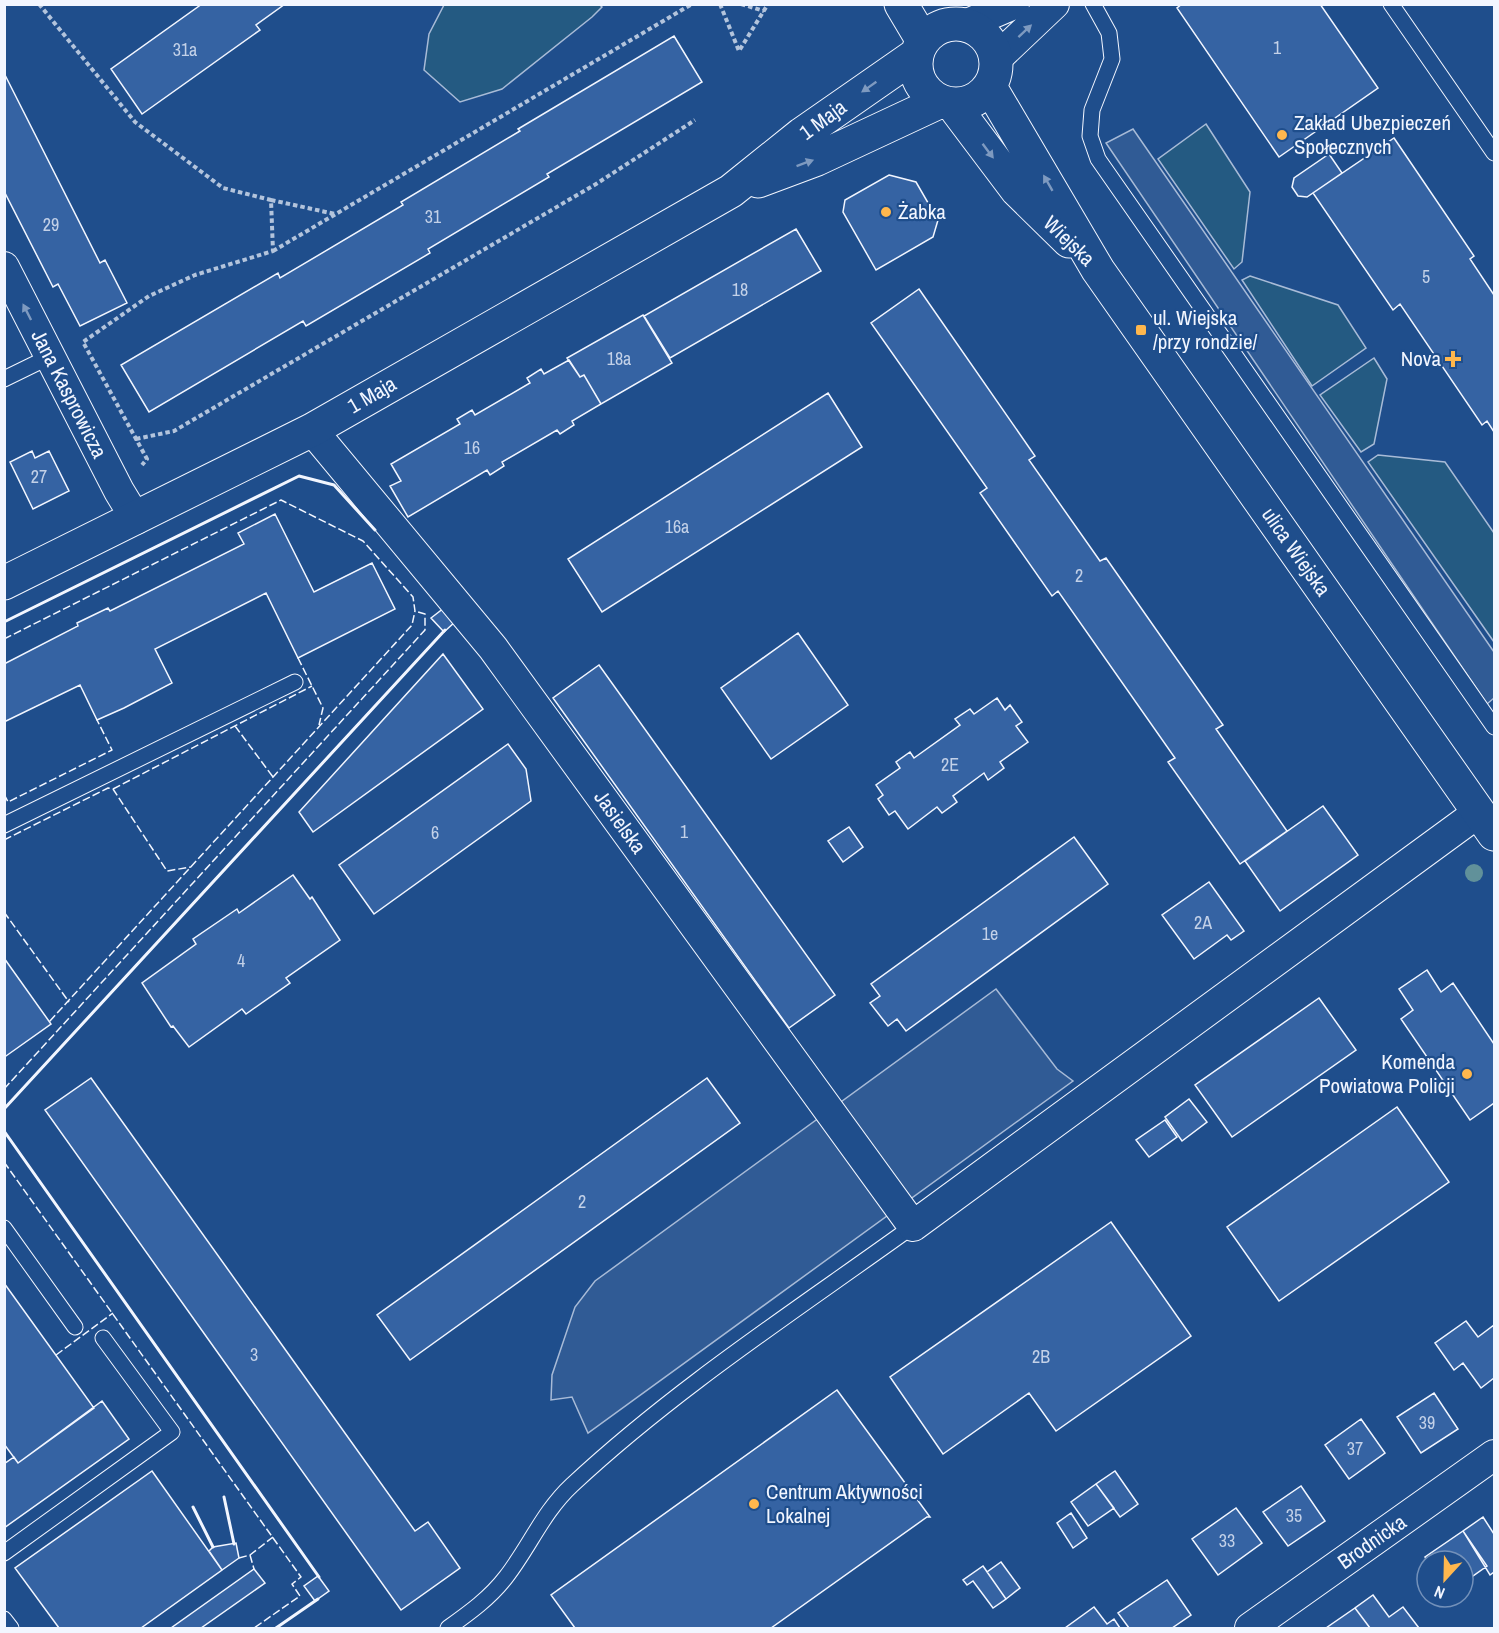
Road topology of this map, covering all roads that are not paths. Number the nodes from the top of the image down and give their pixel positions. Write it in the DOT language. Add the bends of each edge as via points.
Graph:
graph roads {
  1 [pos="901,4"];
  2 [pos="1014,4"];
  3 [pos="1054,4"];
  4 [pos="1093,4"];
  5 [pos="1391,4"];
  6 [pos="938,30"];
  7 [pos="993,73"];
  8 [pos="946,103"];
  9 [pos="1494,153"];
  10 [pos="731,191"];
  11 [pos="4,267"];
  12 [pos="1098,270"];
  13 [pos="49,357"];
  14 [pos="4,379"];
  15 [pos="312,430"];
  16 [pos="136,519"];
  17 [pos="4,583"];
  18 [pos="295,681"];
  19 [pos="1494,727"];
  20 [pos="1487,823"];
  21 [pos="4,825"];
  22 [pos="913,1226"];
  23 [pos="4,1228"];
  24 [pos="75,1327"];
  25 [pos="103,1338"];
  26 [pos="1494,1455"];
  27 [pos="4,1552"];
  28 [pos="4,1619"];
  29 [pos="11,1629"];
  30 [pos="448,1629"];
  31 [pos="1250,1629"];
  1 -- 6 [label="street"];
  2 -- 6 [label="street, 1 Maja"];
  7 -- 3 [label="street, one-way"];
  4 -- 19 [label="lane" via="1109,33 1112,59 1092,110 1090,136 1098,159"];
  5 -- 9 [label="lane"];
  6 -- 7 [label="street" via="980,32 991,43"];
  6 -- 8 [label="street" via="916,68 928,93"];
  6 -- 10 [label="street, 1 Maja, one-way"];
  7 -- 8 [label="street" via="979,98 966,104"];
  12 -- 7 [label="street, Wiejska, one-way"];
  10 -- 8 [label="street, 1 Maja, one-way"];
  8 -- 12 [label="street, Wiejska, one-way" via="1017,190"];
  10 -- 15 [label="street, 1 Maja"];
  13 -- 11 [label="street, Jana Kasprowicza, one-way"];
  12 -- 20 [label="street, ulica Wiejska"];
  13 -- 14 [label="lane"];
  13 -- 16 [label="street, Jana Kasprowicza"];
  15 -- 16 [label="street, 1 Maja"];
  15 -- 22 [label="street, Jasielska" via="493,648"];
  16 -- 17 [label="street, 1 Maja"];
  18 -- 21 [label="lane"];
  20 -- 22 [label="street"];
  22 -- 30 [label="lane" via="676,1398 574,1482 554,1501 507,1576"];
  23 -- 24 [label="lane"];
  25 -- 27 [label="lane" via="172,1432"];
  26 -- 31 [label="street, Brodnicka"];
  28 -- 29 [label="lane"];
}
